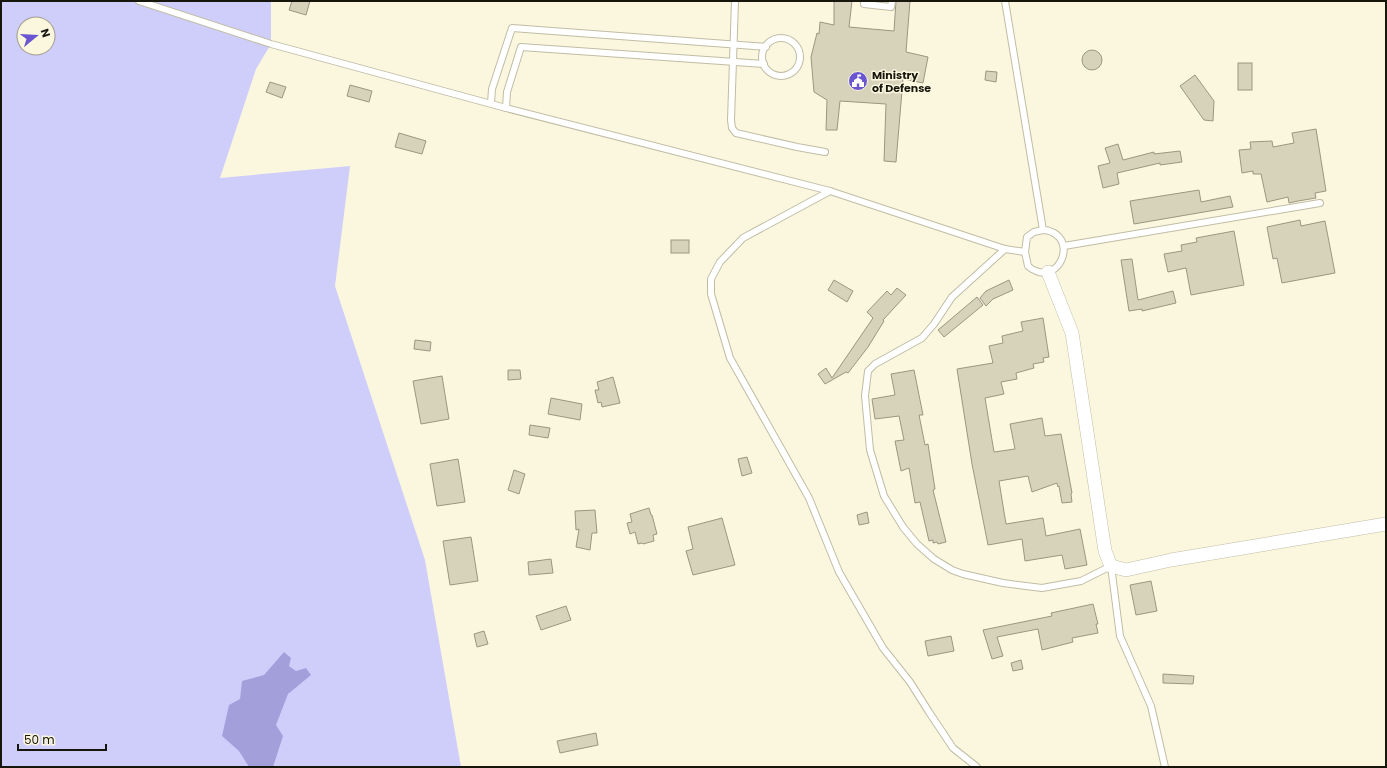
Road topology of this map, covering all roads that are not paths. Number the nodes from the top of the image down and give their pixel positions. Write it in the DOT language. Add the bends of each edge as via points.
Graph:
graph roads {
  1 [pos="139,1"];
  2 [pos="735,1"];
  3 [pos="864,1"];
  4 [pos="892,1"];
  5 [pos="1005,1"];
  6 [pos="733,44"];
  7 [pos="766,47"];
  8 [pos="732,63"];
  9 [pos="764,64"];
  10 [pos="491,103"];
  11 [pos="506,108"];
  12 [pos="825,152"];
  13 [pos="830,191"];
  14 [pos="1320,203"];
  15 [pos="1043,230"];
  16 [pos="1064,246"];
  17 [pos="1005,249"];
  18 [pos="1026,252"];
  19 [pos="1048,272"];
  20 [pos="1386,524"];
  21 [pos="1111,566"];
  22 [pos="977,767"];
  23 [pos="1165,767"];
  1 -- 10 [label="lane" via="272,44"];
  2 -- 6 [label="lane"];
  3 -- 4 [label="lane" via="864,4 891,7"];
  5 -- 15 [label="lane"];
  6 -- 7 [label="lane"];
  6 -- 8 [label="lane"];
  6 -- 10 [label="lane" via="512,28 492,89"];
  7 -- 9 [label="lane" via="762,56"];
  7 -- 9 [label="lane" via="772,40 790,41 800,56 797,67 787,75 775,75"];
  8 -- 9 [label="lane"];
  8 -- 11 [label="lane" via="521,47 507,92"];
  8 -- 12 [label="lane" via="731,120 736,133"];
  10 -- 11 [label="lane"];
  11 -- 13 [label="lane"];
  13 -- 17 [label="lane"];
  13 -- 22 [label="lane" via="743,238 720,262 711,279 711,294 730,358 809,498 839,572 883,648 910,682 953,748"];
  14 -- 16 [label="lane"];
  15 -- 16 [label="lane" via="1052,232 1060,238"];
  15 -- 18 [label="lane" via="1027,237"];
  16 -- 19 [label="lane" via="1063,258 1058,267"];
  17 -- 18 [label="lane"];
  17 -- 21 [label="lane" via="952,297 922,338 875,364 868,371 865,396 870,450 884,496 917,544 934,559 963,574 1042,588 1081,581"];
  18 -- 19 [label="lane" via="1028,266 1037,272"];
  19 -- 21 [label="street" via="1072,333 1105,551"];
  20 -- 21 [label="street" via="1126,570"];
  21 -- 23 [label="lane" via="1120,636 1151,706"];
}
